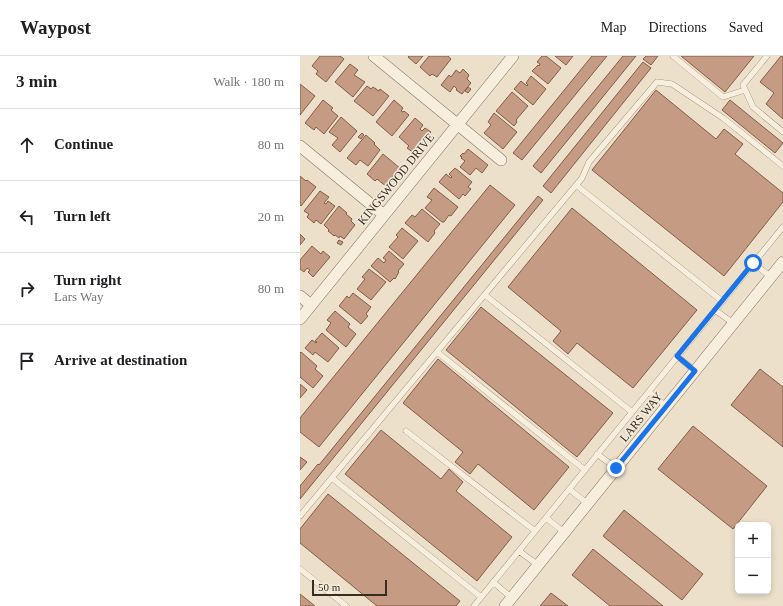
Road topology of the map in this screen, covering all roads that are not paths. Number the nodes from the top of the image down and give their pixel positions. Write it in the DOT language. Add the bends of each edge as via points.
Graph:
graph roads {
  1 [pos="374,56"];
  2 [pos="513,56"];
  3 [pos="673,56"];
  4 [pos="767,56"];
  5 [pos="745,90"];
  6 [pos="458,124"];
  7 [pos="783,132"];
  8 [pos="300,146"];
  9 [pos="501,160"];
  10 [pos="783,166"];
  11 [pos="576,185"];
  12 [pos="384,215"];
  13 [pos="783,226"];
  14 [pos="783,262"];
  15 [pos="753,263"];
  16 [pos="771,277"];
  17 [pos="485,295"];
  18 [pos="300,296"];
  19 [pos="722,301"];
  20 [pos="311,305"];
  21 [pos="715,310"];
  22 [pos="300,319"];
  23 [pos="734,323"];
  24 [pos="437,352"];
  25 [pos="677,356"];
  26 [pos="695,371"];
  27 [pos="648,392"];
  28 [pos="666,406"];
  29 [pos="632,412"];
  30 [pos="406,431"];
  31 [pos="598,454"];
  32 [pos="616,468"];
  33 [pos="585,470"];
  34 [pos="332,478"];
  35 [pos="569,489"];
  36 [pos="588,504"];
  37 [pos="300,516"];
  38 [pos="546,518"];
  39 [pos="535,531"];
  40 [pos="564,532"];
  41 [pos="519,550"];
  42 [pos="538,565"];
  43 [pos="300,569"];
  44 [pos="493,582"];
  45 [pos="481,597"];
  46 [pos="508,602"];
  47 [pos="346,606"];
  48 [pos="474,606"];
  1 -- 6 [label="street"];
  2 -- 6 [label="street, KINGSWOOD DRIVE"];
  3 -- 5 [label="lane" via="723,97"];
  4 -- 5 [label="lane" via="743,85"];
  5 -- 7 [label="lane" via="753,107"];
  6 -- 9 [label="street"];
  6 -- 12 [label="street, KINGSWOOD DRIVE"];
  8 -- 12 [label="street"];
  10 -- 11 [label="lane" via="723,118 672,84 657,82 589,162"];
  11 -- 17 [label="lane"];
  11 -- 19 [label="lane"];
  12 -- 20 [label="street, KINGSWOOD DRIVE"];
  13 -- 15 [label="lane"];
  14 -- 16 [label="street, LARS WAY"];
  15 -- 16 [label="lane"];
  15 -- 19 [label="lane"];
  16 -- 23 [label="street, LARS WAY"];
  17 -- 24 [label="lane"];
  17 -- 29 [label="lane"];
  18 -- 20 [label="street"];
  19 -- 21 [label="lane"];
  20 -- 22 [label="street, KINGSWOOD DRIVE"];
  21 -- 23 [label="lane"];
  21 -- 25 [label="lane"];
  23 -- 26 [label="street, LARS WAY"];
  24 -- 33 [label="lane"];
  24 -- 34 [label="lane"];
  25 -- 26 [label="lane"];
  25 -- 27 [label="lane"];
  26 -- 28 [label="street, LARS WAY"];
  27 -- 28 [label="lane"];
  27 -- 29 [label="lane"];
  28 -- 32 [label="street, LARS WAY"];
  29 -- 31 [label="lane"];
  30 -- 39 [label="lane"];
  31 -- 32 [label="lane"];
  31 -- 33 [label="lane"];
  32 -- 36 [label="street, LARS WAY"];
  33 -- 35 [label="lane"];
  34 -- 37 [label="lane"];
  34 -- 45 [label="lane"];
  35 -- 36 [label="lane"];
  35 -- 38 [label="lane"];
  36 -- 40 [label="street, LARS WAY"];
  38 -- 39 [label="lane"];
  38 -- 40 [label="lane"];
  39 -- 41 [label="lane"];
  40 -- 42 [label="street, LARS WAY"];
  41 -- 42 [label="lane"];
  41 -- 44 [label="lane"];
  42 -- 46 [label="street, LARS WAY"];
  43 -- 47 [label="lane"];
  44 -- 45 [label="lane"];
  44 -- 46 [label="lane"];
  45 -- 48 [label="lane"];
}
